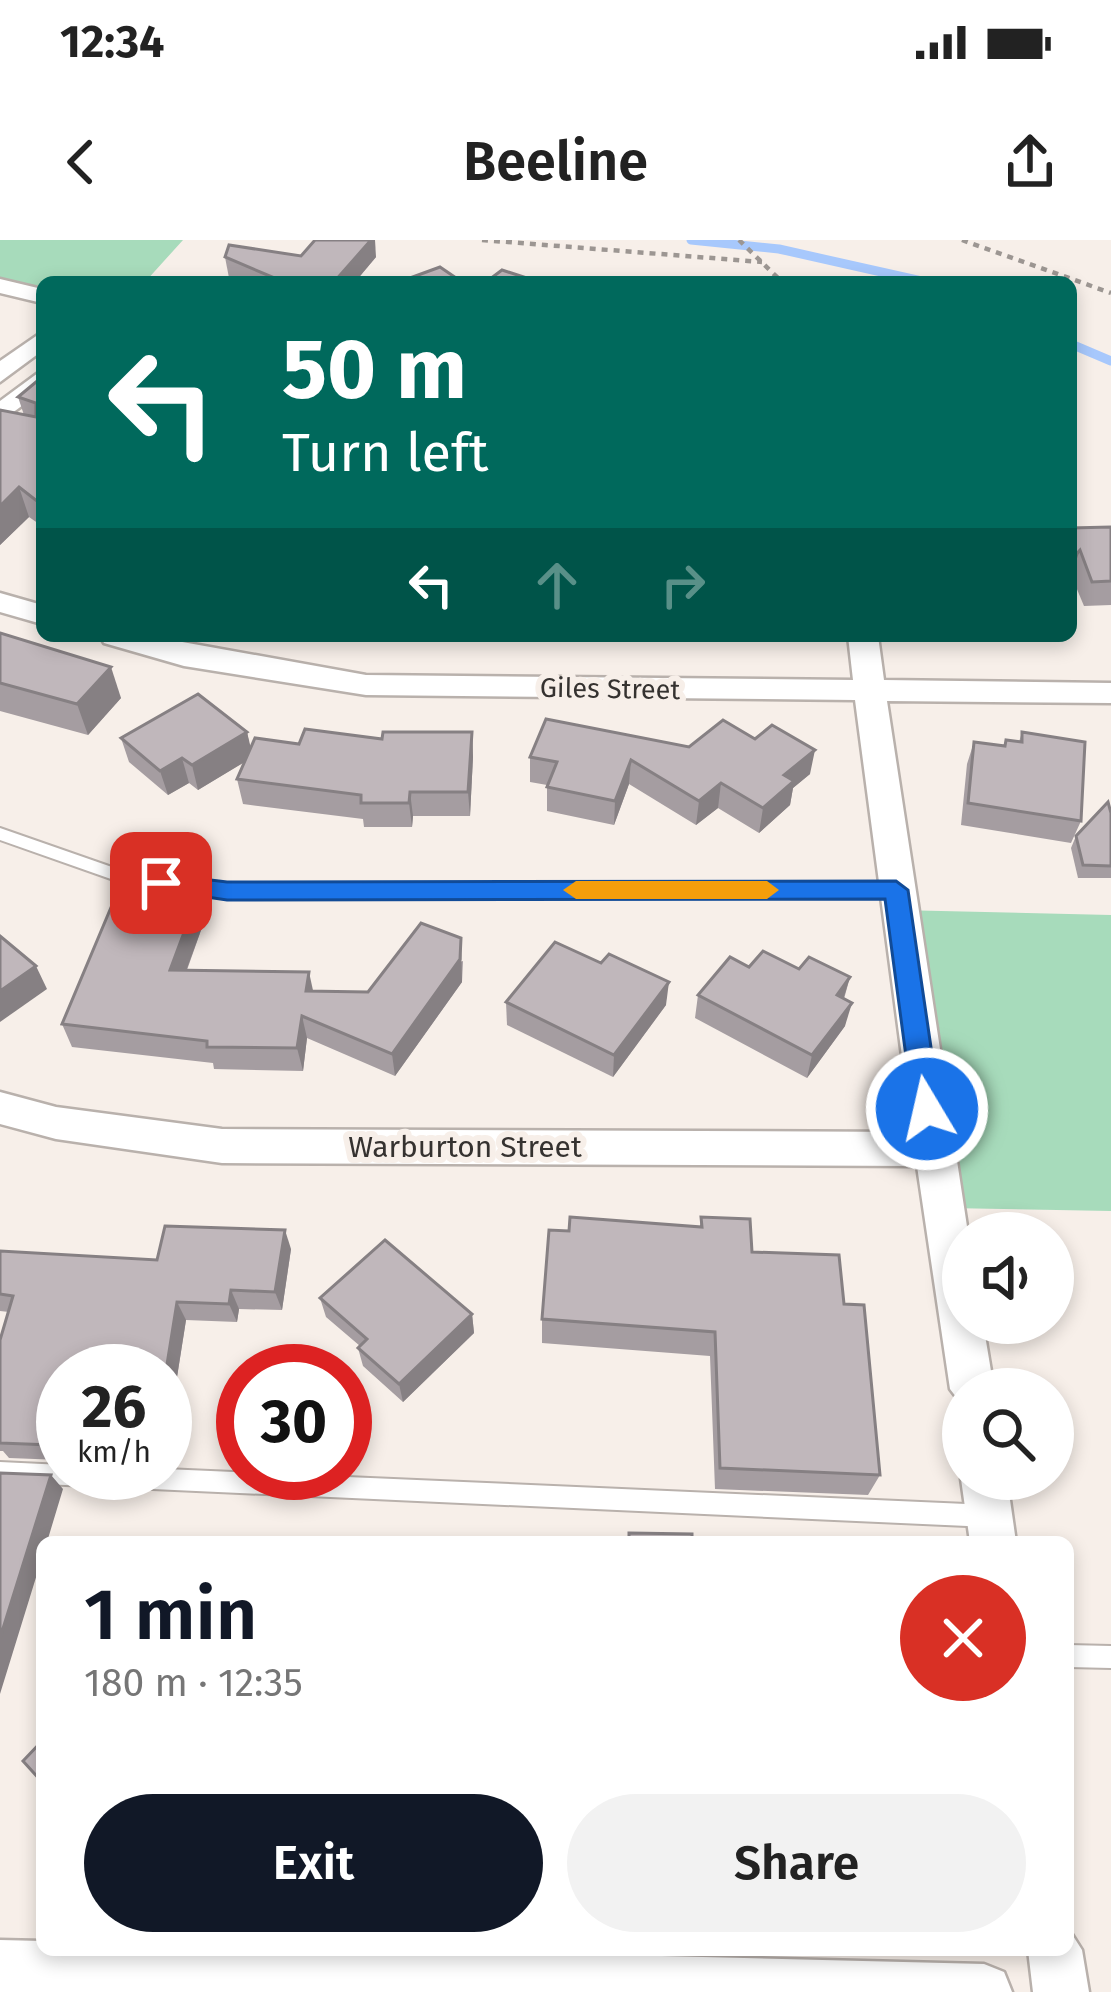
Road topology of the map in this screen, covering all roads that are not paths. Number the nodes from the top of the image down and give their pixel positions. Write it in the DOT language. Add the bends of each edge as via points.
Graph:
graph roads {
  1 [pos="0,286"];
  2 [pos="36,295"];
  3 [pos="36,344"];
  4 [pos="0,374"];
  5 [pos="36,383"];
  6 [pos="0,414"];
  7 [pos="0,602"];
  8 [pos="36,613"];
  9 [pos="136,642"];
  10 [pos="864,642"];
  11 [pos="873,692"];
  12 [pos="1111,694"];
  13 [pos="0,834"];
  14 [pos="896,890"];
  15 [pos="0,1108"];
  16 [pos="933,1149"];
  17 [pos="969,1368"];
  18 [pos="0,1472"];
  19 [pos="989,1512"];
  20 [pos="1074,1656"];
  21 [pos="1111,1657"];
  22 [pos="1055,1956"];
  23 [pos="0,1967"];
  24 [pos="122,1981"];
  25 [pos="985,1992"];
  26 [pos="1061,1992"];
  1 -- 2 [label="street"];
  3 -- 4 [label="street"];
  5 -- 6 [label="street"];
  7 -- 8 [label="street"];
  9 -- 11 [label="street, Giles Street" via="366,686"];
  10 -- 11 [label="street"];
  11 -- 12 [label="street, Giles Street"];
  11 -- 14 [label="street"];
  13 -- 14 [label="lane" via="128,879 227,891"];
  14 -- 16 [label="street"];
  15 -- 16 [label="street, Warburton Street" via="222,1146"];
  16 -- 17 [label="street"];
  18 -- 19 [label="lane"];
  20 -- 21 [label="lane"];
  22 -- 26 [label="street"];
  23 -- 24 [label="street"];
  24 -- 25 [label="street"];
}
